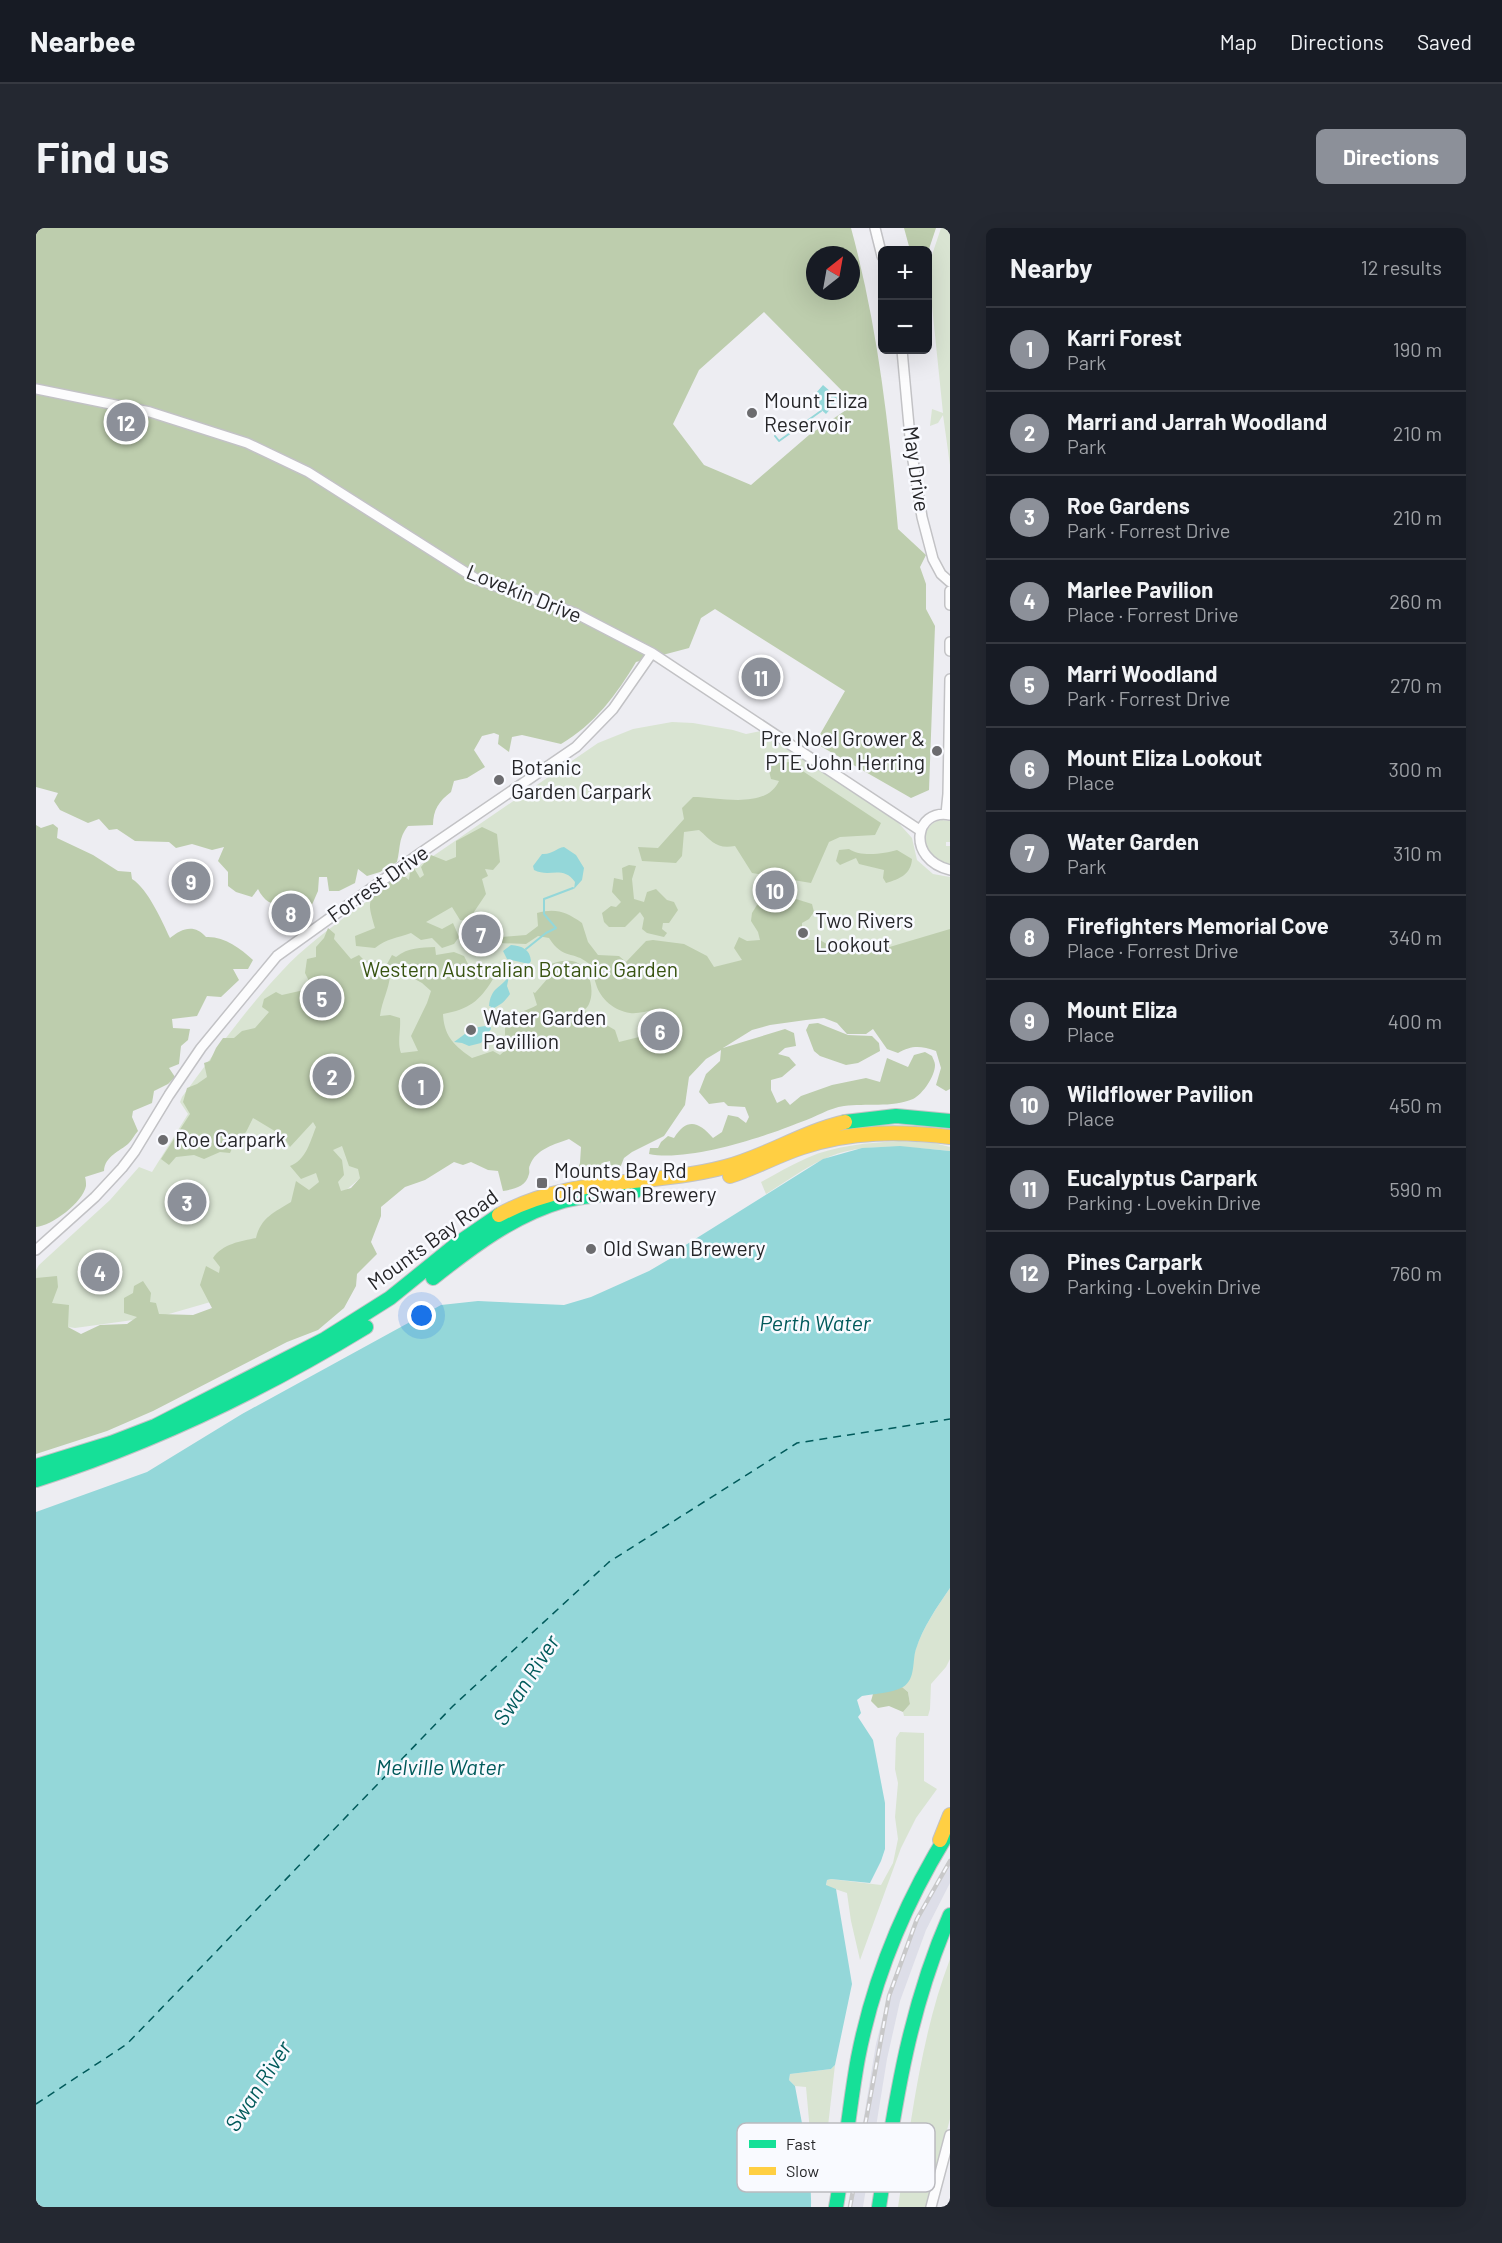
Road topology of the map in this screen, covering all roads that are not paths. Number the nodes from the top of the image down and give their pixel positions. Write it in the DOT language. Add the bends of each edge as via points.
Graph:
graph roads {
  1 [pos="875,228"];
  2 [pos="880,246"];
  3 [pos="902,354"];
  4 [pos="36,389"];
  5 [pos="950,582"];
  6 [pos="950,591"];
  7 [pos="950,605"];
  8 [pos="950,642"];
  9 [pos="950,651"];
  10 [pos="651,653"];
  11 [pos="950,679"];
  12 [pos="948,814"];
  13 [pos="921,831"];
  14 [pos="950,870"];
  15 [pos="950,1121"];
  16 [pos="950,1137"];
  17 [pos="36,1250"];
  18 [pos="36,1466"];
  19 [pos="36,1480"];
  20 [pos="950,1815"];
  21 [pos="950,1830"];
  22 [pos="929,1865"];
  23 [pos="950,1915"];
  24 [pos="848,2123"];
  25 [pos="893,2123"];
  26 [pos="950,2135"];
  27 [pos="838,2192"];
  28 [pos="881,2192"];
  29 [pos="935,2192"];
  30 [pos="935,2192"];
  31 [pos="836,2207"];
  32 [pos="879,2207"];
  33 [pos="931,2207"];
  1 -- 2 [label="street"];
  3 -- 5 [label="street, May Drive" via="910,448 922,517 933,559"];
  4 -- 10 [label="street, Lovekin Drive" via="150,412 247,443 308,472 478,580 575,613"];
  6 -- 7 [label="street"];
  8 -- 9 [label="street"];
  10 -- 13 [label="street, Lovekin Drive"];
  10 -- 17 [label="street, Forrest Drive" via="614,709 576,747 277,956 201,1048 122,1168"];
  11 -- 12 [label="street"];
  12 -- 13 [label="street" via="932,818"];
  13 -- 14 [label="street" via="920,849 925,856"];
  15 -- 18 [label="highway, Mounts Bay Road" via="912,1115 865,1118 807,1133 710,1171 604,1182 533,1198 475,1230 370,1313 293,1355 153,1427"];
  16 -- 19 [label="highway, Mounts Bay Road" via="906,1132 849,1136 801,1148 718,1179 555,1203 499,1230 389,1313 257,1391 135,1447"];
  20 -- 22 [label="highway"];
  21 -- 22 [label="highway"];
  22 -- 24 [label="highway" via="892,1939 866,2019"];
  23 -- 25 [label="highway" via="927,1967 909,2026"];
  26 -- 29 [label="street"];
  27 -- 31 [label="highway"];
  28 -- 32 [label="highway"];
  30 -- 33 [label="street"];
}
